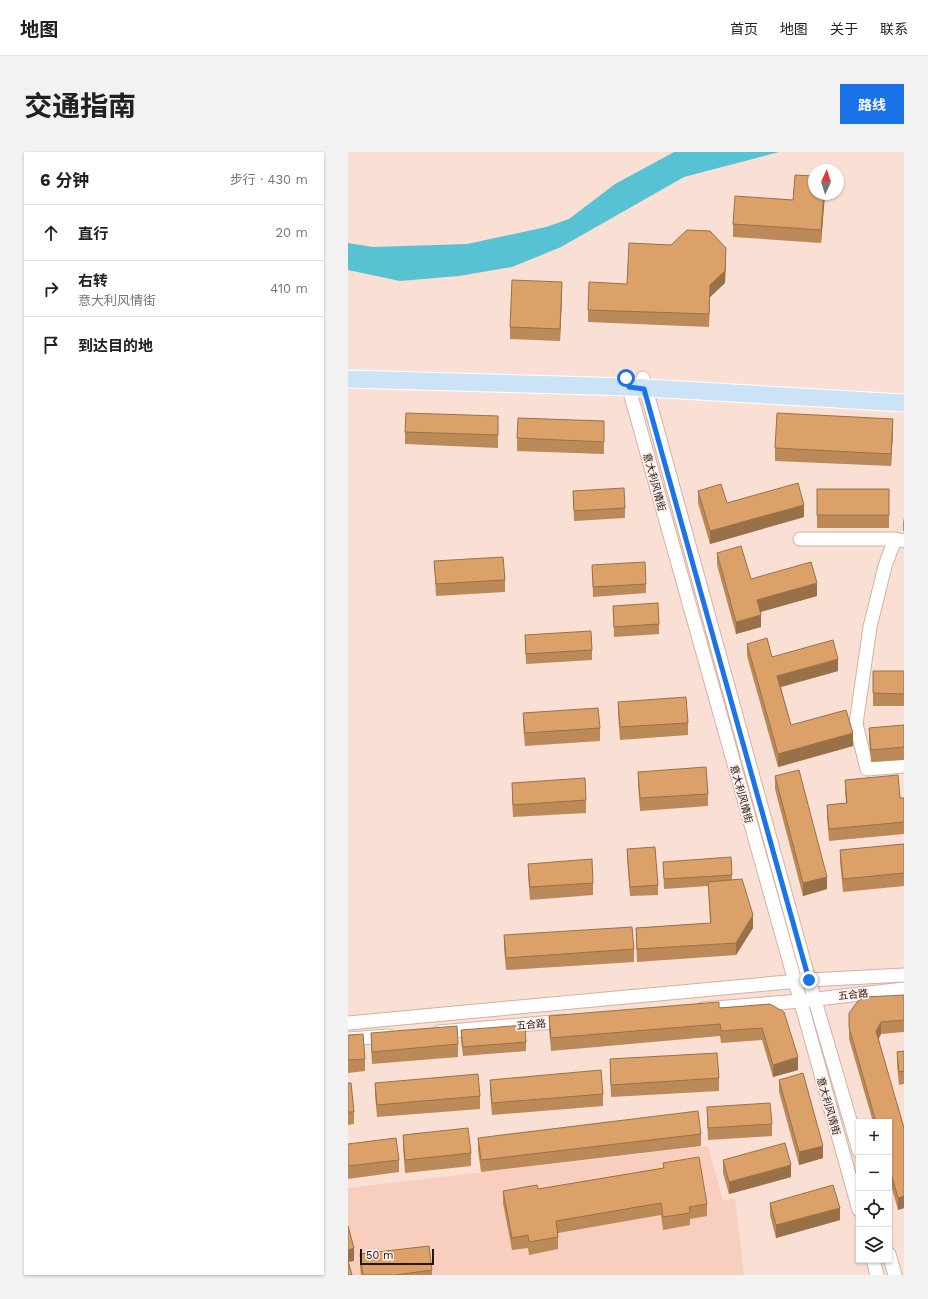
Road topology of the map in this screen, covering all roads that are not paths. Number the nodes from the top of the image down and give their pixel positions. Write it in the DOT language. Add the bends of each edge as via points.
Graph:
graph roads {
  1 [pos="348,368"];
  2 [pos="348,379"];
  3 [pos="636,383"];
  4 [pos="904,391"];
  5 [pos="904,403"];
  6 [pos="800,539"];
  7 [pos="900,540"];
  8 [pos="904,766"];
  9 [pos="904,974"];
  10 [pos="809,980"];
  11 [pos="794,981"];
  12 [pos="904,989"];
  13 [pos="814,998"];
  14 [pos="800,1001"];
  15 [pos="689,1010"];
  16 [pos="578,1020"];
  17 [pos="348,1023"];
  18 [pos="427,1032"];
  19 [pos="404,1034"];
  20 [pos="348,1039"];
  21 [pos="856,1141"];
  22 [pos="856,1199"];
  23 [pos="874,1263"];
  24 [pos="892,1263"];
  25 [pos="878,1275"];
  26 [pos="895,1275"];
  1 -- 3 [label="main road"];
  2 -- 3 [label="main road"];
  3 -- 4 [label="main road"];
  3 -- 5 [label="main road"];
  3 -- 10 [label="street, 意大利风情街"];
  3 -- 11 [label="street, 意大利风情街"];
  6 -- 7 [label="street"];
  7 -- 8 [label="street" via="885,566 870,627 856,724 868,768"];
  9 -- 10 [label="street, 五合路"];
  10 -- 11 [label="street, 五合路"];
  10 -- 13 [label="street, 意大利风情街"];
  11 -- 14 [label="street, 意大利风情街"];
  11 -- 17 [label="street, 五合路"];
  12 -- 13 [label="street, 五合路"];
  13 -- 14 [label="street, 五合路"];
  13 -- 21 [label="street, 意大利风情街"];
  14 -- 15 [label="street, 五合路"];
  14 -- 22 [label="street, 意大利风情街"];
  16 -- 18 [label="street, 五合路"];
  19 -- 20 [label="street"];
  23 -- 25 [label="street"];
  24 -- 26 [label="street"];
}
